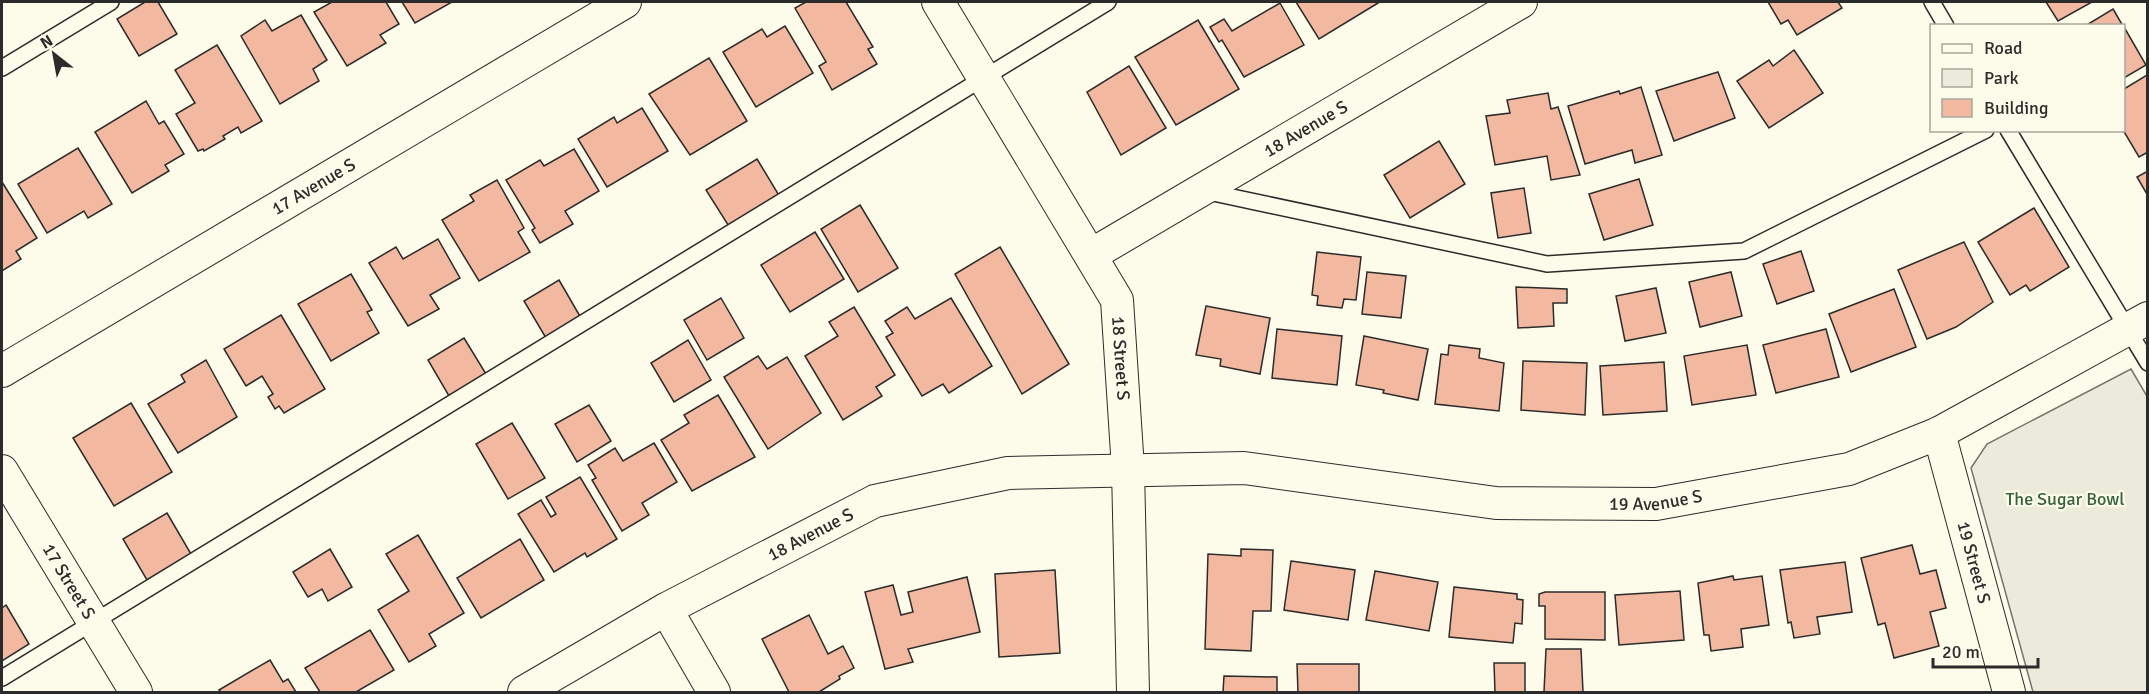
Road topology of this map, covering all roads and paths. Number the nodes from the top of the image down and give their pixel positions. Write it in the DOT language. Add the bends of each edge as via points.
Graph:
graph roads {
  1 [pos="111,2"];
  2 [pos="625,2"];
  3 [pos="938,2"];
  4 [pos="1108,2"];
  5 [pos="1521,2"];
  6 [pos="1932,2"];
  7 [pos="1945,24"];
  8 [pos="2,68"];
  9 [pos="984,77"];
  10 [pos="1982,132"];
  11 [pos="2009,132"];
  12 [pos="1201,190"];
  13 [pos="1091,255"];
  14 [pos="2137,324"];
  15 [pos="2148,363"];
  16 [pos="2,371"];
  17 [pos="1939,432"];
  18 [pos="1128,469"];
  19 [pos="2,471"];
  20 [pos="666,609"];
  21 [pos="94,623"];
  22 [pos="2,678"];
  23 [pos="136,693"];
  24 [pos="524,693"];
  25 [pos="714,693"];
  26 [pos="1133,693"];
  27 [pos="2009,693"];
  1 -- 8 [label="lane"];
  2 -- 16 [label="street, 17 Avenue S"];
  3 -- 9 [label="street, 18 Street S"];
  4 -- 9 [label="lane"];
  5 -- 12 [label="street, 18 Avenue S"];
  6 -- 7 [label="lane"];
  9 -- 13 [label="street, 18 Street S"];
  9 -- 21 [label="lane"];
  10 -- 12 [label="lane" via="1744,251 1547,264"];
  11 -- 14 [label="lane"];
  12 -- 13 [label="street, 18 Avenue S"];
  13 -- 18 [label="street, 18 Street S" via="1117,300"];
  14 -- 15 [label="lane"];
  14 -- 17 [label="street, 19 Avenue S"];
  17 -- 18 [label="street, 19 Avenue S" via="1849,468 1656,504 1496,503 1244,468"];
  17 -- 27 [label="street, 19 Street S"];
  18 -- 20 [label="street, 18 Avenue S" via="1008,473 875,501"];
  18 -- 26 [label="street, 18 Street S"];
  19 -- 21 [label="street, 17 Street S"];
  20 -- 24 [label="street, 18 Avenue S"];
  20 -- 25 [label="street"];
  21 -- 22 [label="lane"];
  21 -- 23 [label="street, 17 Street S"];
}
